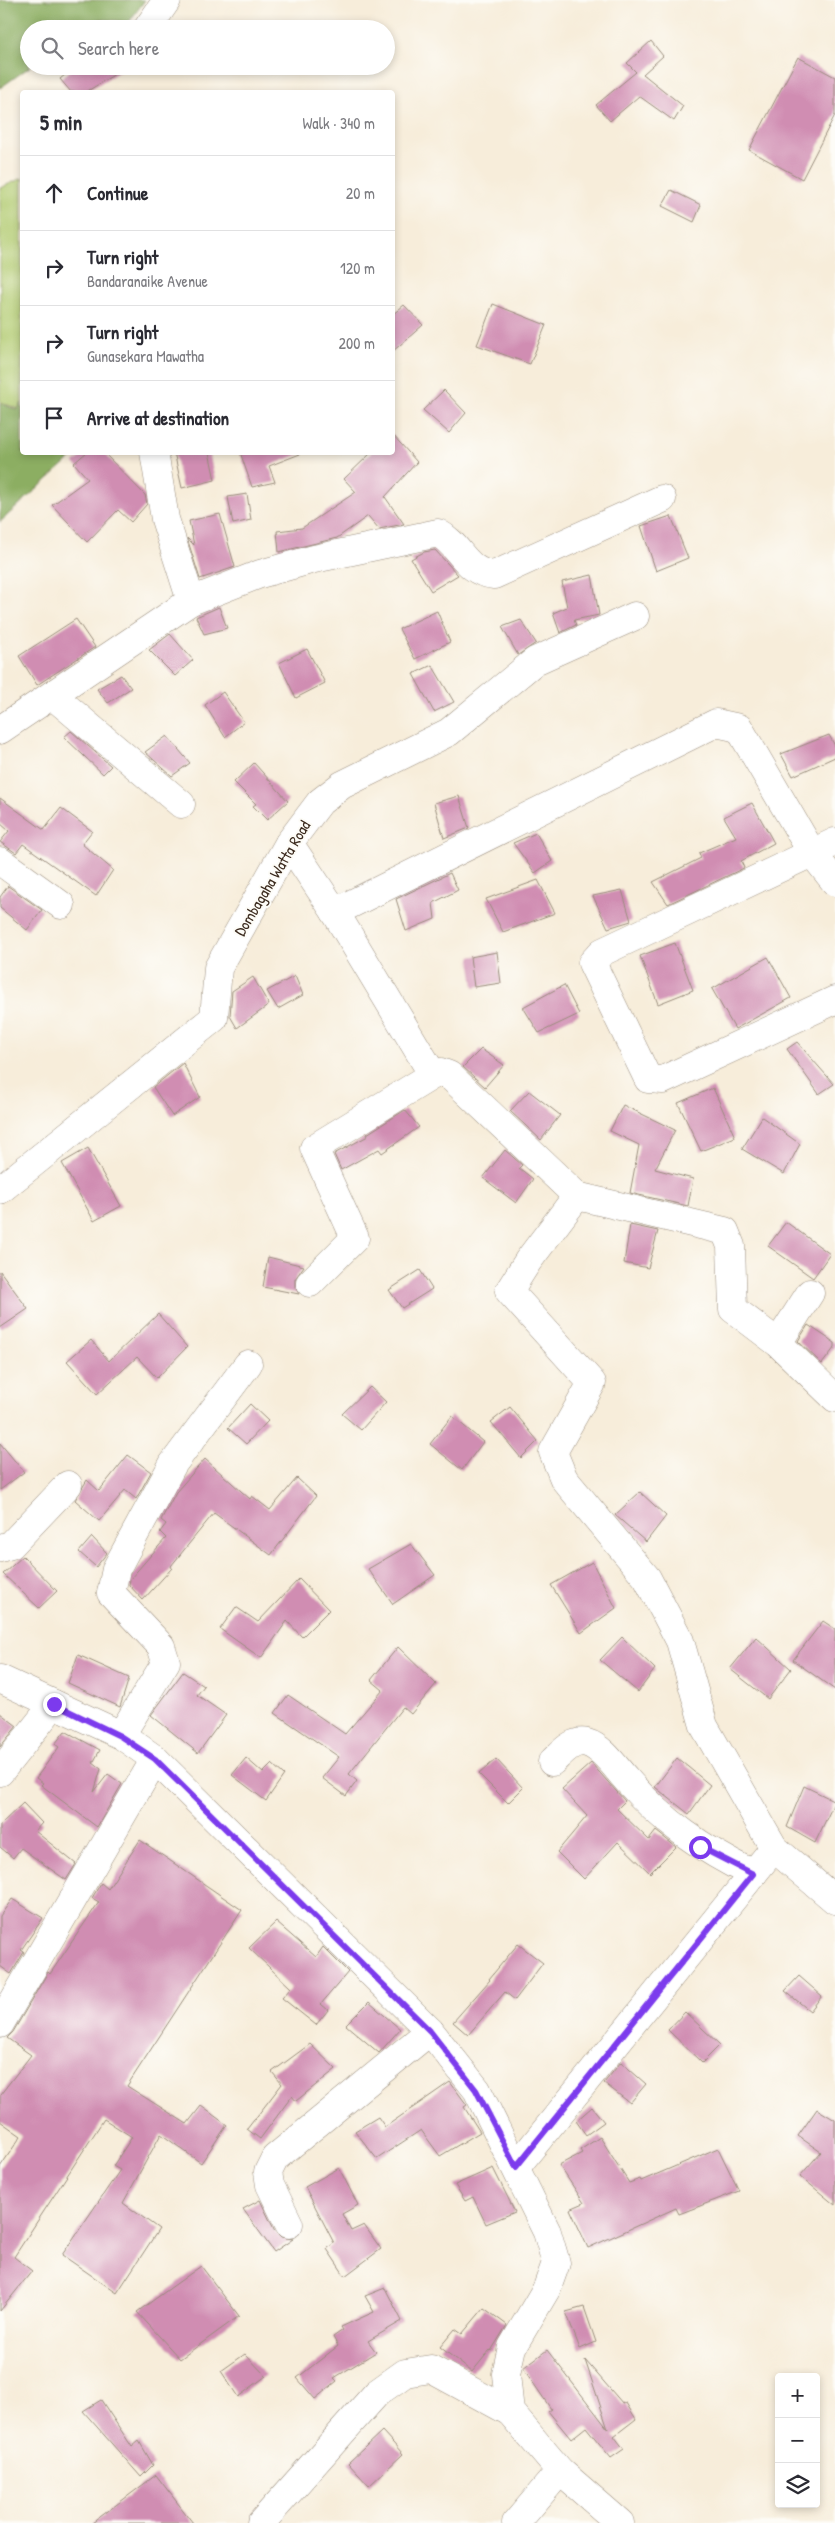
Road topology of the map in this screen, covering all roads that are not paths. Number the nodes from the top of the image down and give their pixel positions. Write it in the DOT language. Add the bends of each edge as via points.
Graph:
graph roads {
  1 [pos="167,0"];
  2 [pos="153,20"];
  3 [pos="154,455"];
  4 [pos="662,499"];
  5 [pos="191,600"];
  6 [pos="635,616"];
  7 [pos="52,695"];
  8 [pos="0,730"];
  9 [pos="181,804"];
  10 [pos="289,843"];
  11 [pos="823,848"];
  12 [pos="0,861"];
  13 [pos="835,882"];
  14 [pos="61,905"];
  15 [pos="335,912"];
  16 [pos="835,1000"];
  17 [pos="433,1075"];
  18 [pos="0,1190"];
  19 [pos="576,1196"];
  20 [pos="310,1283"];
  21 [pos="810,1293"];
  22 [pos="778,1342"];
  23 [pos="248,1364"];
  24 [pos="834,1396"];
  25 [pos="68,1485"];
  26 [pos="0,1548"];
  27 [pos="0,1679"];
  28 [pos="54,1704"];
  29 [pos="120,1736"];
  30 [pos="155,1759"];
  31 [pos="552,1762"];
  32 [pos="0,1772"];
  33 [pos="774,1848"];
  34 [pos="753,1874"];
  35 [pos="835,1900"];
  36 [pos="0,2024"];
  37 [pos="430,2031"];
  38 [pos="516,2167"];
  39 [pos="289,2224"];
  40 [pos="510,2412"];
  41 [pos="560,2471"];
  42 [pos="261,2523"];
  43 [pos="516,2523"];
  44 [pos="620,2523"];
  1 -- 2 [label="street"];
  3 -- 5 [label="street" via="165,519"];
  4 -- 5 [label="street" via="494,575 481,574 461,557 450,540 432,533 305,561"];
  5 -- 7 [label="street"];
  6 -- 10 [label="street, Dombagaha Watta Road" via="535,661 449,732 342,785 320,802"];
  7 -- 8 [label="street"];
  7 -- 9 [label="street"];
  10 -- 15 [label="street"];
  10 -- 18 [label="street, Dombagaha Watta Road" via="218,968 214,1018"];
  11 -- 13 [label="street"];
  11 -- 15 [label="street" via="739,728 716,723"];
  11 -- 16 [label="street" via="602,952 592,963 648,1078 663,1080"];
  12 -- 14 [label="street"];
  15 -- 17 [label="street"];
  17 -- 19 [label="street" via="441,1072 449,1075"];
  17 -- 20 [label="street" via="314,1148 355,1238"];
  19 -- 22 [label="street" via="725,1231 731,1246 733,1309"];
  19 -- 33 [label="street" via="509,1292 592,1383 553,1452 564,1479 647,1578 680,1641 704,1726"];
  21 -- 22 [label="street"];
  22 -- 24 [label="street"];
  23 -- 29 [label="street" via="173,1464 116,1569 111,1593 161,1646 166,1662"];
  25 -- 26 [label="street" via="12,1545"];
  27 -- 28 [label="street"];
  28 -- 29 [label="street"];
  28 -- 32 [label="street"];
  29 -- 30 [label="street"];
  30 -- 36 [label="street"];
  30 -- 37 [label="street"];
  31 -- 34 [label="street" via="571,1745 586,1743 599,1749 644,1800 673,1826 700,1847"];
  33 -- 34 [label="street"];
  33 -- 35 [label="street"];
  34 -- 38 [label="street"];
  37 -- 38 [label="street" via="476,2090"];
  37 -- 39 [label="street" via="275,2158 268,2172 270,2185"];
  38 -- 40 [label="street" via="547,2232 556,2262 547,2288 512,2347 506,2374"];
  40 -- 41 [label="street"];
  40 -- 42 [label="street" via="431,2369 405,2373 377,2393"];
  41 -- 43 [label="street"];
  41 -- 44 [label="street"];
}
